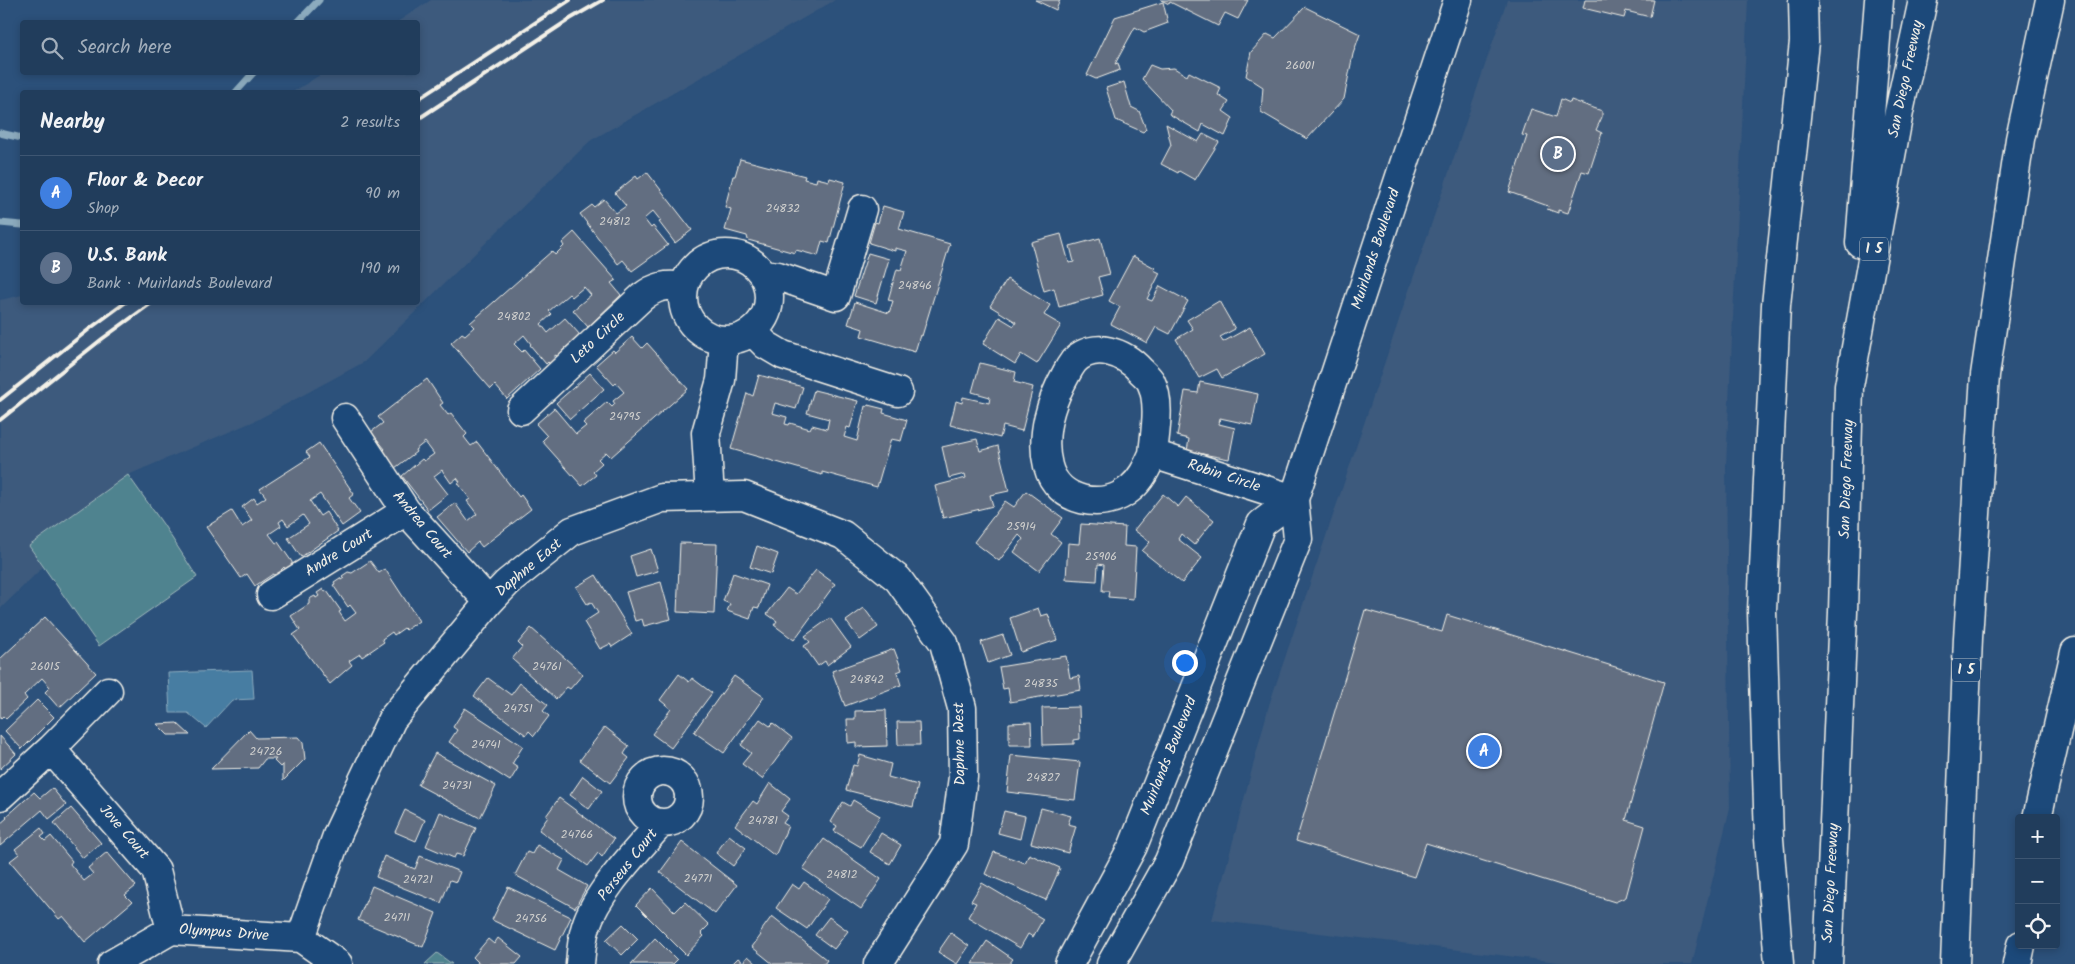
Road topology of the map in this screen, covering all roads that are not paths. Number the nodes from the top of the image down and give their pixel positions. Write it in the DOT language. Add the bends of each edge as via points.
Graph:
graph roads {
  1 [pos="1458,0"];
  2 [pos="1803,0"];
  3 [pos="1879,0"];
  4 [pos="1923,0"];
  5 [pos="2050,0"];
  6 [pos="862,209"];
  7 [pos="763,274"];
  8 [pos="684,287"];
  9 [pos="755,329"];
  10 [pos="724,340"];
  11 [pos="1850,386"];
  12 [pos="898,392"];
  13 [pos="520,410"];
  14 [pos="345,418"];
  15 [pos="1153,454"];
  16 [pos="710,497"];
  17 [pos="1294,499"];
  18 [pos="406,511"];
  19 [pos="898,579"];
  20 [pos="271,595"];
  21 [pos="489,602"];
  22 [pos="2075,652"];
  23 [pos="108,691"];
  24 [pos="50,749"];
  25 [pos="0,796"];
  26 [pos="2038,814"];
  27 [pos="661,823"];
  28 [pos="171,930"];
  29 [pos="301,938"];
  30 [pos="2019,949"];
  31 [pos="112,964"];
  32 [pos="338,964"];
  33 [pos="580,964"];
  34 [pos="878,964"];
  35 [pos="1069,964"];
  36 [pos="1111,964"];
  37 [pos="1779,964"];
  38 [pos="1828,964"];
  39 [pos="1955,964"];
  40 [pos="2017,964"];
  1 -- 17 [label="main road, Muirlands Boulevard"];
  2 -- 37 [label="main road" via="1804,42 1776,305 1762,611 1769,840"];
  3 -- 11 [label="main road"];
  4 -- 11 [label="main road, San Diego Freeway / I 5" via="1899,112"];
  5 -- 39 [label="main road, I 5" via="2020,139 1985,376 1968,638"];
  6 -- 7 [label="main road" via="836,296"];
  7 -- 8 [label="main road" via="753,263 727,253 700,263"];
  7 -- 9 [label="main road" via="770,297 763,320"];
  8 -- 10 [label="main road" via="685,306 692,323 712,338"];
  8 -- 13 [label="main road, Leto Circle" via="661,286 647,293"];
  9 -- 10 [label="main road" via="736,339"];
  9 -- 12 [label="main road" via="766,345 783,355"];
  10 -- 16 [label="main road" via="721,380 706,433"];
  11 -- 38 [label="main road, San Diego Freeway / I 5"];
  14 -- 18 [label="main road, Andrea Court"];
  15 -- 15 [label="main road" via="1156,407 1151,382 1132,361 1112,351 1090,352 1074,362 1050,408 1045,445 1048,467 1058,486 1075,497 1093,502 1111,500 1142,478"];
  15 -- 17 [label="main road, Robin Circle"];
  16 -- 19 [label="main road, Daphne East" via="744,496 843,535"];
  16 -- 21 [label="main road, Daphne East" via="662,498 572,531 507,583"];
  17 -- 35 [label="main road, Muirlands Boulevard" via="1261,524 1132,846"];
  17 -- 36 [label="main road, Muirlands Boulevard" via="1298,539 1169,861"];
  18 -- 20 [label="main road, Andre Court"];
  18 -- 21 [label="main road, Andrea Court"];
  19 -- 34 [label="main road, Daphne West" via="944,643 962,708 964,777 954,844"];
  21 -- 29 [label="main road, Daphne East" via="392,719 338,833"];
  22 -- 26 [label="main road"];
  23 -- 24 [label="main road"];
  24 -- 25 [label="main road"];
  24 -- 28 [label="main road, Jove Court" via="156,870"];
  27 -- 33 [label="main road, Perseus Court" via="602,896 586,924"];
  28 -- 29 [label="main road, Olympus Drive"];
  28 -- 31 [label="main road, Olympus Drive"];
  29 -- 32 [label="main road"];
  30 -- 40 [label="main road"];
}
